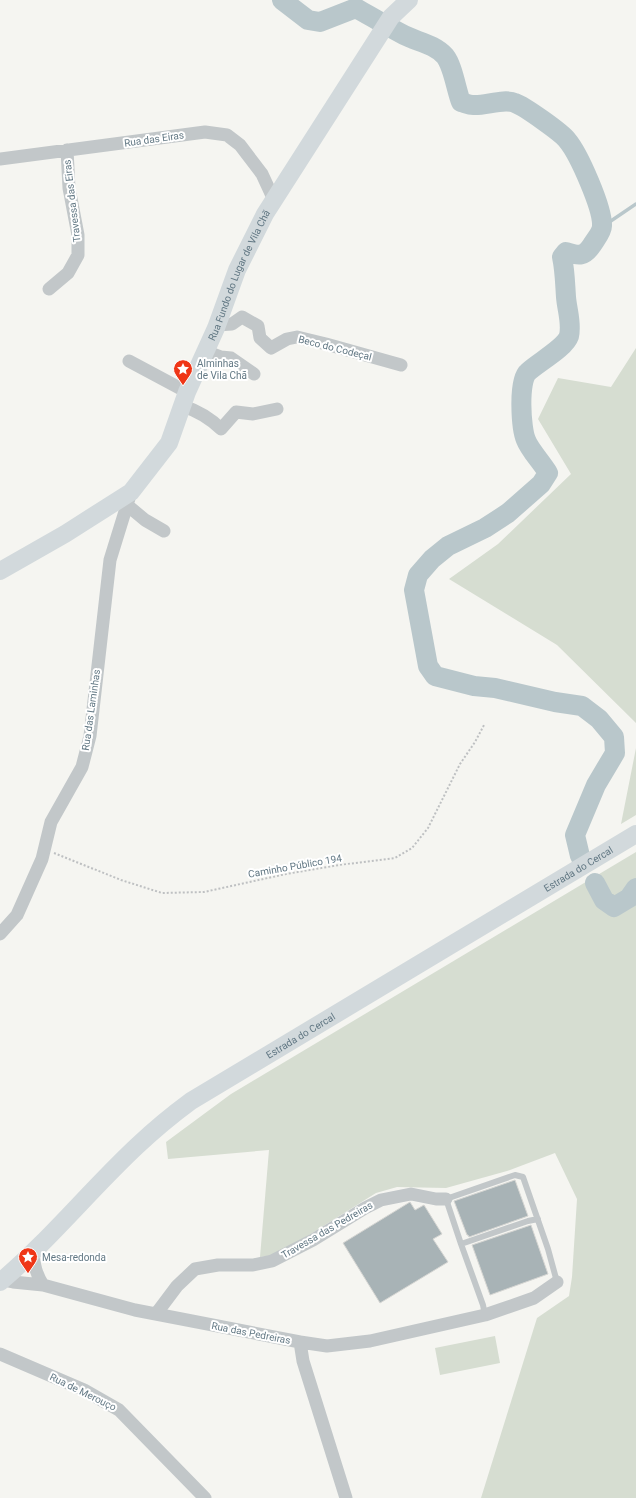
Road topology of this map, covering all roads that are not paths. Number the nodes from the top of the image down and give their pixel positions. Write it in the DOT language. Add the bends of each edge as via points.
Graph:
graph roads {
  1 [pos="409,0"];
  2 [pos="67,150"];
  3 [pos="0,159"];
  4 [pos="274,200"];
  5 [pos="49,289"];
  6 [pos="217,325"];
  7 [pos="206,351"];
  8 [pos="129,361"];
  9 [pos="401,364"];
  10 [pos="254,374"];
  11 [pos="185,399"];
  12 [pos="276,409"];
  13 [pos="129,498"];
  14 [pos="164,531"];
  15 [pos="0,571"];
  16 [pos="636,834"];
  17 [pos="0,934"];
  18 [pos="446,1199"];
  19 [pos="538,1219"];
  20 [pos="461,1244"];
  21 [pos="33,1252"];
  22 [pos="2,1281"];
  23 [pos="557,1282"];
  24 [pos="44,1285"];
  25 [pos="156,1314"];
  26 [pos="485,1315"];
  27 [pos="300,1342"];
  28 [pos="0,1354"];
  29 [pos="205,1498"];
  30 [pos="346,1498"];
  1 -- 4 [label="street, Rua Fundo do Lugar de Vila Chã" via="391,17"];
  2 -- 3 [label="street, Rua das Eiras"];
  2 -- 4 [label="street, Rua das Eiras" via="205,132 226,134 240,146 262,174"];
  2 -- 5 [label="street, Travessa das Eiras" via="69,188 78,235 78,255 68,273"];
  4 -- 6 [label="street, Rua Fundo do Lugar de Vila Chã" via="237,270"];
  6 -- 7 [label="street, Rua Fundo do Lugar de Vila Chã"];
  6 -- 9 [label="street, Beco do Codeçal" via="232,324 242,317 258,326 260,338 271,348 287,339 297,337"];
  7 -- 10 [label="street" via="231,358"];
  7 -- 11 [label="street, Rua Fundo do Lugar de Vila Chã"];
  8 -- 11 [label="street"];
  11 -- 12 [label="street" via="194,410 211,419 221,429 236,412 253,414"];
  11 -- 13 [label="street, Rua Fundo do Lugar de Vila Chã" via="169,443"];
  13 -- 14 [label="street" via="145,520"];
  13 -- 15 [label="street, Rua Fundo do Lugar de Vila Chã"];
  13 -- 17 [label="street, Rua das Laminhas" via="110,560 90,736 82,767 50,822 42,859 17,915"];
  16 -- 21 [label="street, Estrada do Cercal" via="191,1101 136,1146"];
  18 -- 19 [label="lane" via="516,1175 523,1177"];
  18 -- 20 [label="lane"];
  18 -- 25 [label="street, Travessa das Pedreiras" via="411,1194 382,1200 272,1261 253,1265 218,1265 195,1269 177,1286"];
  19 -- 20 [label="lane"];
  19 -- 23 [label="lane"];
  20 -- 26 [label="lane"];
  21 -- 22 [label="street, Estrada do Cercal"];
  21 -- 24 [label="street" via="37,1276"];
  22 -- 24 [label="street, Rua das Pedreiras"];
  23 -- 26 [label="street" via="534,1298"];
  24 -- 25 [label="street, Rua das Pedreiras"];
  25 -- 27 [label="street, Rua das Pedreiras"];
  26 -- 27 [label="street" via="370,1341 327,1346"];
  27 -- 30 [label="street, Rua das Pedreiras" via="303,1361"];
  28 -- 29 [label="street, Rua de Merouço" via="84,1390 119,1410"];
}
